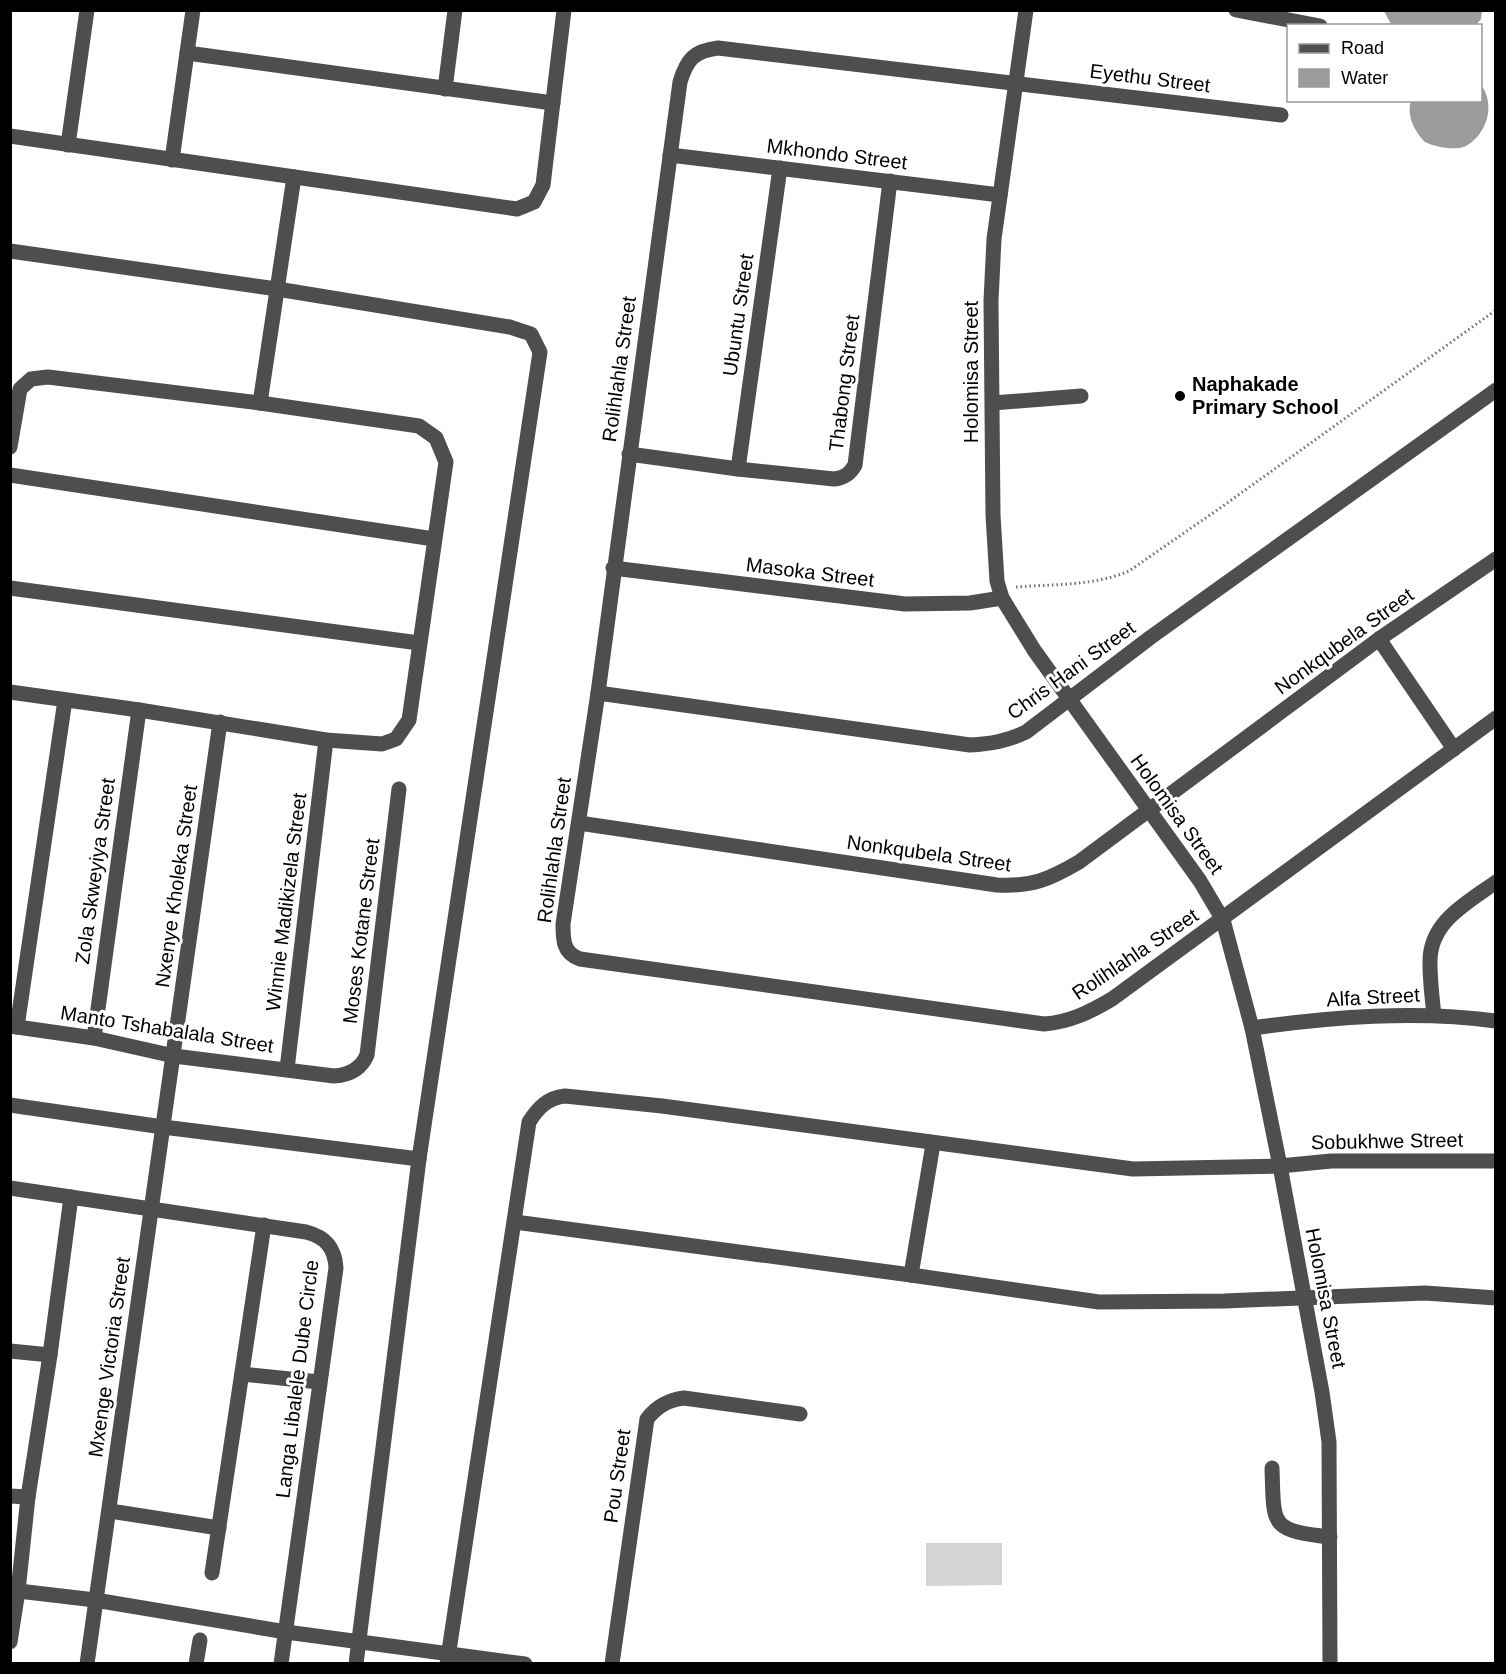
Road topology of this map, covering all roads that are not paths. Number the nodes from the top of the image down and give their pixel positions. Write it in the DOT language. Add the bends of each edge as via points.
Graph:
graph roads {
  1 [pos="87,10"];
  2 [pos="193,10"];
  3 [pos="455,10"];
  4 [pos="564,10"];
  5 [pos="1026,10"];
  6 [pos="1236,10"];
  7 [pos="1310,24"];
  8 [pos="187,53"];
  9 [pos="1015,83"];
  10 [pos="445,89"];
  11 [pos="553,103"];
  12 [pos="1281,115"];
  13 [pos="10,136"];
  14 [pos="68,144"];
  15 [pos="670,155"];
  16 [pos="172,160"];
  17 [pos="780,168"];
  18 [pos="294,177"];
  19 [pos="890,181"];
  20 [pos="1000,195"];
  21 [pos="10,251"];
  22 [pos="277,289"];
  23 [pos="1496,390"];
  24 [pos="1081,396"];
  25 [pos="993,403"];
  26 [pos="260,404"];
  27 [pos="10,447"];
  28 [pos="629,454"];
  29 [pos="738,469"];
  30 [pos="10,475"];
  31 [pos="434,539"];
  32 [pos="1496,559"];
  33 [pos="613,568"];
  34 [pos="10,588"];
  35 [pos="1001,593"];
  36 [pos="1379,639"];
  37 [pos="419,643"];
  38 [pos="10,692"];
  39 [pos="598,693"];
  40 [pos="1068,698"];
  41 [pos="65,700"];
  42 [pos="139,710"];
  43 [pos="220,722"];
  44 [pos="1493,724"];
  45 [pos="326,740"];
  46 [pos="1454,749"];
  47 [pos="399,789"];
  48 [pos="1149,810"];
  49 [pos="579,823"];
  50 [pos="1496,882"];
  51 [pos="1223,920"];
  52 [pos="1434,1015"];
  53 [pos="1496,1021"];
  54 [pos="14,1027"];
  55 [pos="1252,1028"];
  56 [pos="94,1038"];
  57 [pos="174,1056"];
  58 [pos="287,1069"];
  59 [pos="353,1072"];
  60 [pos="10,1105"];
  61 [pos="163,1127"];
  62 [pos="933,1144"];
  63 [pos="419,1159"];
  64 [pos="1496,1161"];
  65 [pos="1280,1166"];
  66 [pos="10,1188"];
  67 [pos="71,1197"];
  68 [pos="150,1208"];
  69 [pos="515,1222"];
  70 [pos="264,1225"];
  71 [pos="911,1275"];
  72 [pos="1304,1296"];
  73 [pos="1496,1298"];
  74 [pos="10,1351"];
  75 [pos="50,1355"];
  76 [pos="242,1374"];
  77 [pos="319,1382"];
  78 [pos="800,1414"];
  79 [pos="1272,1468"];
  80 [pos="10,1496"];
  81 [pos="28,1497"];
  82 [pos="110,1511"];
  83 [pos="219,1528"];
  84 [pos="1330,1537"];
  85 [pos="212,1573"];
  86 [pos="14,1590"];
  87 [pos="94,1600"];
  88 [pos="286,1632"];
  89 [pos="200,1640"];
  90 [pos="10,1642"];
  91 [pos="359,1642"];
  92 [pos="447,1659"];
  93 [pos="87,1664"];
  94 [pos="196,1664"];
  95 [pos="281,1664"];
  96 [pos="356,1664"];
  97 [pos="525,1664"];
  98 [pos="612,1664"];
  99 [pos="1330,1664"];
  1 -- 14 [label="street"];
  2 -- 8 [label="street"];
  3 -- 10 [label="street"];
  4 -- 11 [label="street"];
  5 -- 9 [label="street, Holomisa Street"];
  6 -- 7 [label="street"];
  8 -- 10 [label="street"];
  8 -- 16 [label="street"];
  9 -- 12 [label="street, Eyethu Street"];
  9 -- 15 [label="street, Rolihlahla Street" via="718,48 708,50 693,56 684,69"];
  9 -- 20 [label="street, Holomisa Street"];
  10 -- 11 [label="street"];
  11 -- 18 [label="street" via="543,185 534,202 517,209"];
  13 -- 14 [label="street"];
  14 -- 16 [label="street"];
  15 -- 17 [label="street, Mkhondo Street"];
  15 -- 28 [label="street, Rolihlahla Street"];
  16 -- 18 [label="street"];
  17 -- 19 [label="street, Mkhondo Street"];
  17 -- 29 [label="street, Ubuntu Street"];
  18 -- 22 [label="street"];
  19 -- 20 [label="street, Mkhondo Street"];
  19 -- 29 [label="street, Thabong Street" via="855,465 846,476 834,479"];
  20 -- 25 [label="street, Holomisa Street" via="991,301"];
  21 -- 22 [label="street"];
  22 -- 26 [label="street"];
  22 -- 63 [label="street" via="510,327 531,334 540,352"];
  23 -- 40 [label="street, Chris Hani Street"];
  24 -- 25 [label="street"];
  25 -- 35 [label="street, Holomisa Street" via="993,515"];
  26 -- 27 [label="street" via="48,377 31,379 20,389"];
  26 -- 31 [label="street" via="419,426 436,438 446,462"];
  28 -- 29 [label="street, Thabong Street"];
  28 -- 33 [label="street, Rolihlahla Street"];
  30 -- 31 [label="street"];
  31 -- 37 [label="street"];
  32 -- 36 [label="street, Nonkqubela Street"];
  33 -- 35 [label="street, Masoka Street" via="905,604 970,603"];
  33 -- 39 [label="street, Rolihlahla Street"];
  34 -- 37 [label="street"];
  35 -- 40 [label="street, Holomisa Street"];
  36 -- 46 [label="street"];
  36 -- 48 [label="street, Nonkqubela Street"];
  37 -- 45 [label="street" via="408,720 396,739 382,744"];
  38 -- 41 [label="street"];
  39 -- 40 [label="street, Chris Hani Street" via="970,745 993,744 1026,732"];
  39 -- 49 [label="street, Rolihlahla Street"];
  40 -- 48 [label="street, Holomisa Street"];
  41 -- 42 [label="street"];
  41 -- 54 [label="street"];
  42 -- 43 [label="street"];
  42 -- 56 [label="street, Zola Skweyiya Street"];
  43 -- 45 [label="street"];
  43 -- 57 [label="street, Nxenye Kholeka Street"];
  44 -- 46 [label="street, Rolihlahla Street"];
  45 -- 58 [label="street, Winnie Madikizela Street"];
  46 -- 51 [label="street, Rolihlahla Street"];
  47 -- 59 [label="street, Moses Kotane Street" via="367,1055"];
  48 -- 49 [label="street, Nonkqubela Street" via="1079,862 1041,882 1015,886"];
  48 -- 51 [label="street, Holomisa Street"];
  49 -- 51 [label="street, Rolihlahla Street" via="562,938 570,954 580,959 1044,1024 1061,1023 1100,1007"];
  50 -- 52 [label="street" via="1448,917 1435,936 1429,961"];
  51 -- 55 [label="street, Holomisa Street"];
  52 -- 53 [label="street, Alfa Street"];
  52 -- 55 [label="street, Alfa Street" via="1309,1020"];
  54 -- 56 [label="street, Manto Tshabalala Street"];
  55 -- 65 [label="street, Holomisa Street"];
  56 -- 57 [label="street, Manto Tshabalala Street"];
  57 -- 58 [label="street, Manto Tshabalala Street"];
  57 -- 61 [label="street, Mxenge Victoria Street"];
  58 -- 59 [label="street, Manto Tshabalala Street" via="334,1076"];
  60 -- 61 [label="street"];
  61 -- 63 [label="street"];
  61 -- 68 [label="street, Mxenge Victoria Street"];
  62 -- 65 [label="street, Sobukhwe Street" via="1133,1169"];
  62 -- 69 [label="street, Sobukhwe Street" via="662,1106 558,1097 543,1104 529,1122"];
  62 -- 71 [label="street"];
  63 -- 91 [label="street"];
  64 -- 65 [label="street, Sobukhwe Street" via="1331,1161"];
  65 -- 72 [label="street, Holomisa Street"];
  66 -- 67 [label="street, Langa Libalele Dube Circle"];
  67 -- 68 [label="street, Langa Libalele Dube Circle"];
  67 -- 75 [label="street"];
  68 -- 70 [label="street, Langa Libalele Dube Circle"];
  68 -- 82 [label="street, Mxenge Victoria Street"];
  69 -- 71 [label="street"];
  69 -- 92 [label="street, Sobukhwe Street"];
  70 -- 76 [label="street"];
  70 -- 77 [label="street, Langa Libalele Dube Circle" via="314,1234 334,1251 336,1268"];
  71 -- 72 [label="street" via="1099,1302"];
  72 -- 73 [label="street" via="1425,1293"];
  72 -- 84 [label="street, Holomisa Street" via="1329,1442"];
  74 -- 75 [label="street"];
  75 -- 81 [label="street"];
  76 -- 77 [label="street"];
  76 -- 83 [label="street"];
  77 -- 88 [label="street, Langa Libalele Dube Circle"];
  78 -- 98 [label="street, Pou Street" via="684,1398 659,1406 647,1419"];
  79 -- 84 [label="street" via="1273,1507 1284,1528"];
  80 -- 81 [label="street"];
  81 -- 86 [label="street"];
  82 -- 83 [label="street"];
  82 -- 87 [label="street, Mxenge Victoria Street"];
  83 -- 85 [label="street"];
  84 -- 99 [label="street, Holomisa Street"];
  86 -- 87 [label="street"];
  86 -- 90 [label="street"];
  87 -- 88 [label="street"];
  87 -- 93 [label="street, Mxenge Victoria Street"];
  88 -- 91 [label="street"];
  88 -- 95 [label="street, Langa Libalele Dube Circle"];
  89 -- 94 [label="street"];
  91 -- 92 [label="street"];
  91 -- 96 [label="street"];
  92 -- 97 [label="street"];
}
